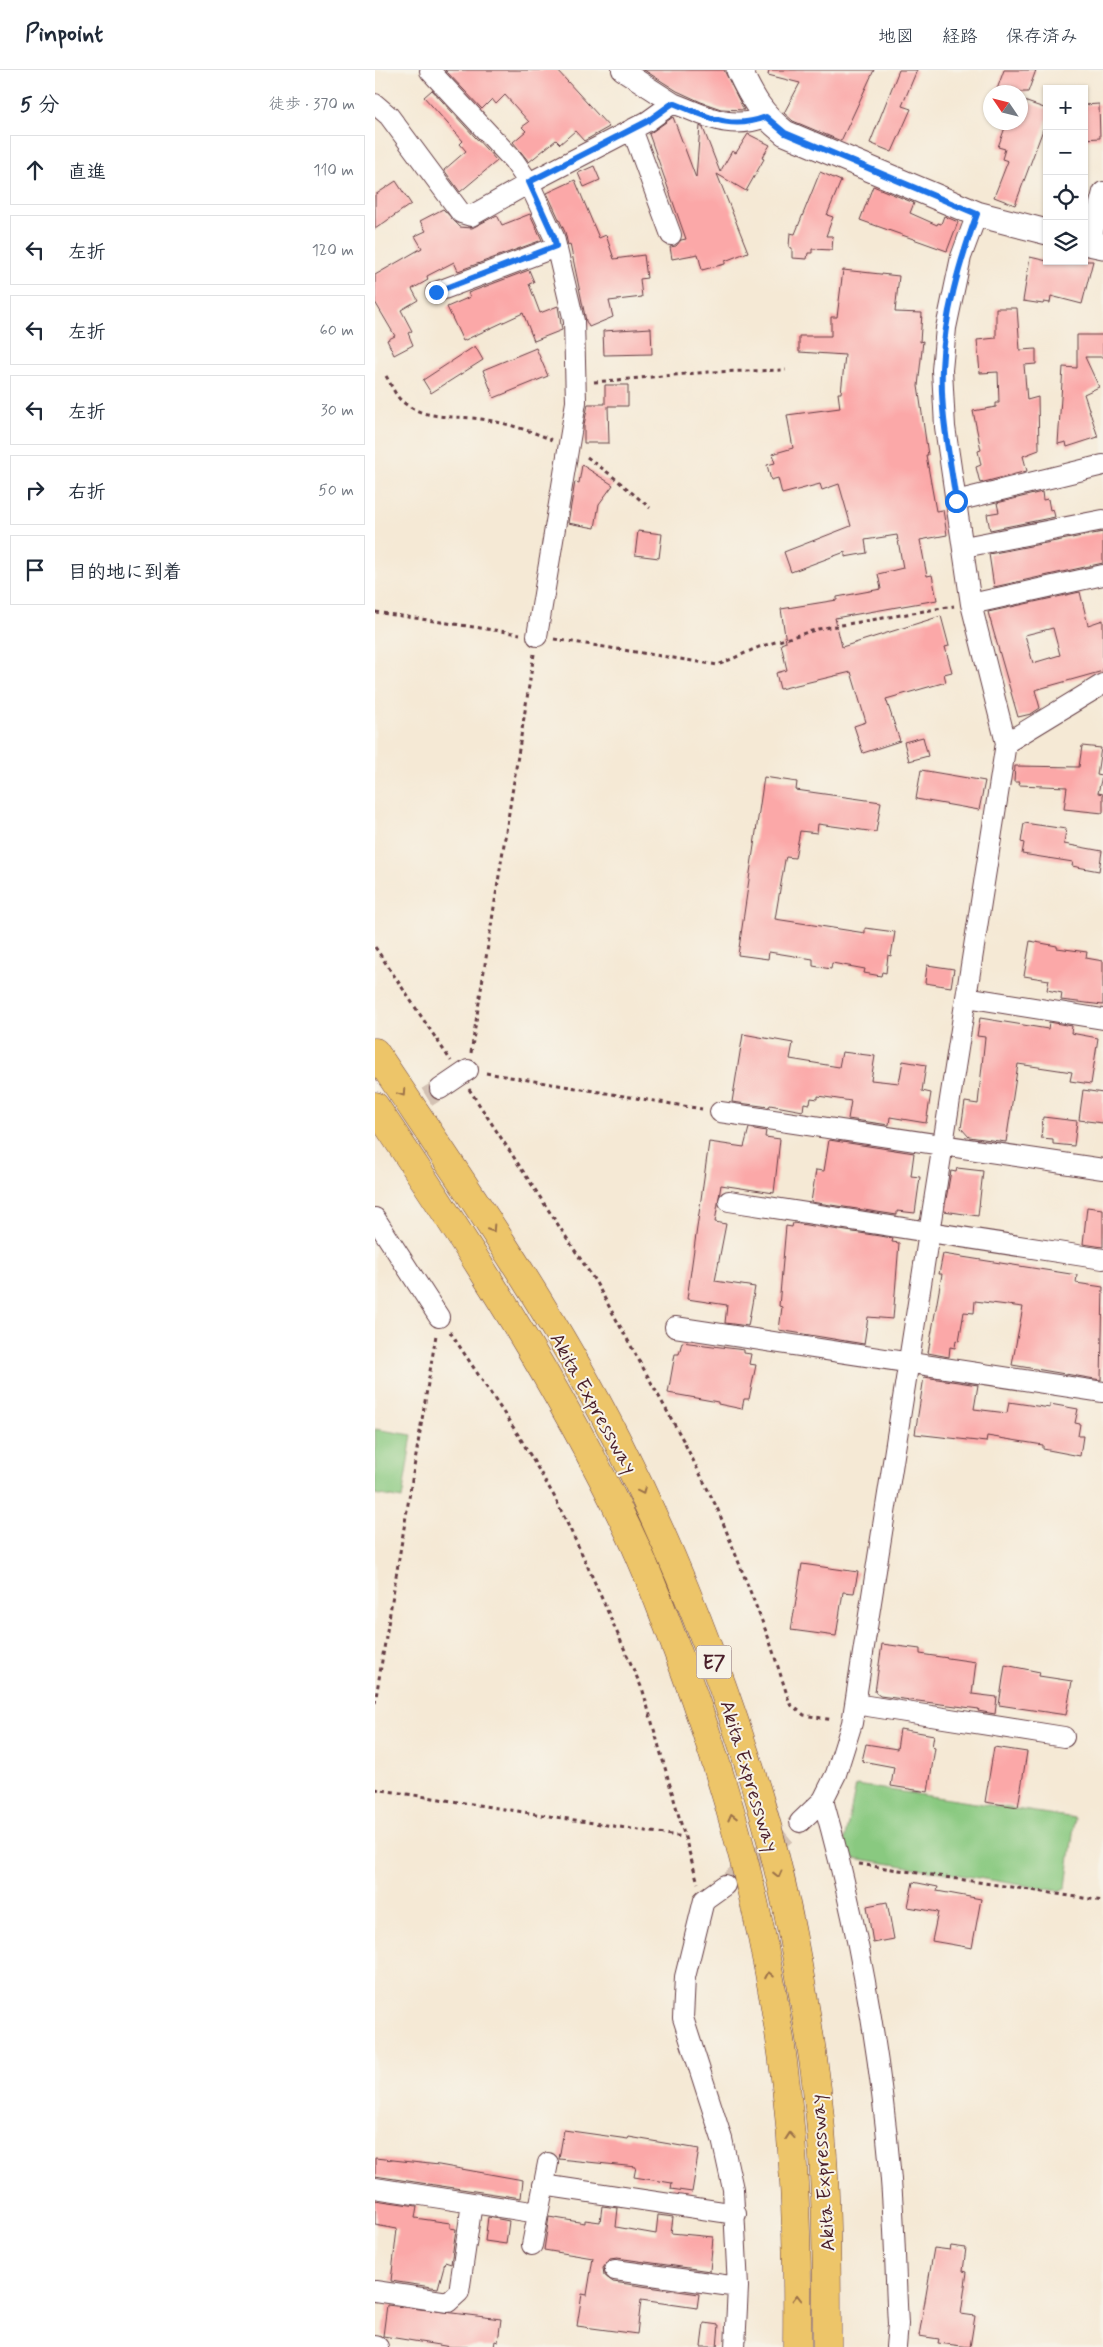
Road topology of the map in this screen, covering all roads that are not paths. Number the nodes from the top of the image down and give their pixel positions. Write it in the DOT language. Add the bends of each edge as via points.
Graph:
graph roads {
  1 [pos="622,70"];
  2 [pos="739,70"];
  3 [pos="430,71"];
  4 [pos="673,103"];
  5 [pos="375,104"];
  6 [pos="766,117"];
  7 [pos="632,129"];
  8 [pos="529,182"];
  9 [pos="1103,192"];
  10 [pos="977,214"];
  11 [pos="1043,231"];
  12 [pos="671,236"];
  13 [pos="1092,244"];
  14 [pos="556,246"];
  15 [pos="436,292"];
  16 [pos="1103,465"];
  17 [pos="956,501"];
  18 [pos="1103,520"];
  19 [pos="964,547"];
  20 [pos="1103,575"];
  21 [pos="971,604"];
  22 [pos="537,636"];
  23 [pos="1103,684"];
  24 [pos="1006,743"];
  25 [pos="966,997"];
  26 [pos="1103,1019"];
  27 [pos="375,1052"];
  28 [pos="464,1073"];
  29 [pos="440,1089"];
  30 [pos="375,1106"];
  31 [pos="720,1112"];
  32 [pos="943,1145"];
  33 [pos="1103,1169"];
  34 [pos="729,1201"];
  35 [pos="375,1218"];
  36 [pos="929,1232"];
  37 [pos="1103,1259"];
  38 [pos="439,1317"];
  39 [pos="675,1327"];
  40 [pos="909,1364"];
  41 [pos="1103,1392"];
  42 [pos="853,1713"];
  43 [pos="1064,1737"];
  44 [pos="823,1800"];
  45 [pos="800,1822"];
  46 [pos="725,1884"];
  47 [pos="547,2163"];
  48 [pos="543,2185"];
  49 [pos="375,2188"];
  50 [pos="472,2203"];
  51 [pos="538,2213"];
  52 [pos="736,2214"];
  53 [pos="532,2245"];
  54 [pos="615,2270"];
  55 [pos="738,2287"];
  56 [pos="375,2291"];
  57 [pos="735,2347"];
  58 [pos="797,2347"];
  59 [pos="827,2347"];
  60 [pos="896,2347"];
  1 -- 4 [label="street"];
  2 -- 6 [label="street"];
  3 -- 8 [label="street"];
  4 -- 6 [label="street" via="727,124 754,122"];
  4 -- 7 [label="street"];
  5 -- 8 [label="street" via="389,116 461,213 471,216"];
  6 -- 10 [label="street" via="785,133"];
  7 -- 8 [label="street"];
  7 -- 12 [label="street"];
  8 -- 14 [label="street"];
  9 -- 13 [label="street"];
  10 -- 11 [label="street"];
  10 -- 17 [label="street" via="961,257 946,328 942,370 945,427"];
  14 -- 15 [label="street"];
  14 -- 22 [label="street" via="574,321 576,402"];
  16 -- 17 [label="street"];
  17 -- 19 [label="street"];
  18 -- 19 [label="street"];
  19 -- 21 [label="street"];
  20 -- 21 [label="street"];
  21 -- 24 [label="street"];
  23 -- 24 [label="street"];
  24 -- 25 [label="street"];
  25 -- 26 [label="street"];
  25 -- 32 [label="street"];
  27 -- 59 [label="highway, Akita Expressway / E7, one-way" via="501,1242 615,1436 697,1617 731,1710 760,1801 782,1889 814,2067 824,2167"];
  28 -- 29 [label="street"];
  58 -- 30 [label="highway, Akita Expressway / E7, one-way" via="794,2174 786,2084 753,1898 704,1722 630,1534 584,1443 496,1294"];
  31 -- 32 [label="street"];
  32 -- 33 [label="street"];
  32 -- 36 [label="street"];
  34 -- 36 [label="street"];
  35 -- 38 [label="street"];
  36 -- 37 [label="street"];
  36 -- 40 [label="street"];
  39 -- 40 [label="street"];
  40 -- 41 [label="street"];
  40 -- 42 [label="street"];
  42 -- 43 [label="street"];
  42 -- 44 [label="street" via="836,1774"];
  44 -- 45 [label="street"];
  44 -- 60 [label="street" via="840,1861 875,2032 890,2170 898,2324"];
  46 -- 52 [label="street" via="704,1900 685,1977 683,2018 722,2138"];
  47 -- 48 [label="street"];
  48 -- 51 [label="street"];
  48 -- 52 [label="street"];
  49 -- 50 [label="street"];
  50 -- 51 [label="street"];
  50 -- 56 [label="street" via="459,2292 448,2302"];
  51 -- 53 [label="street"];
  52 -- 55 [label="street"];
  54 -- 55 [label="street"];
  55 -- 57 [label="street"];
}
